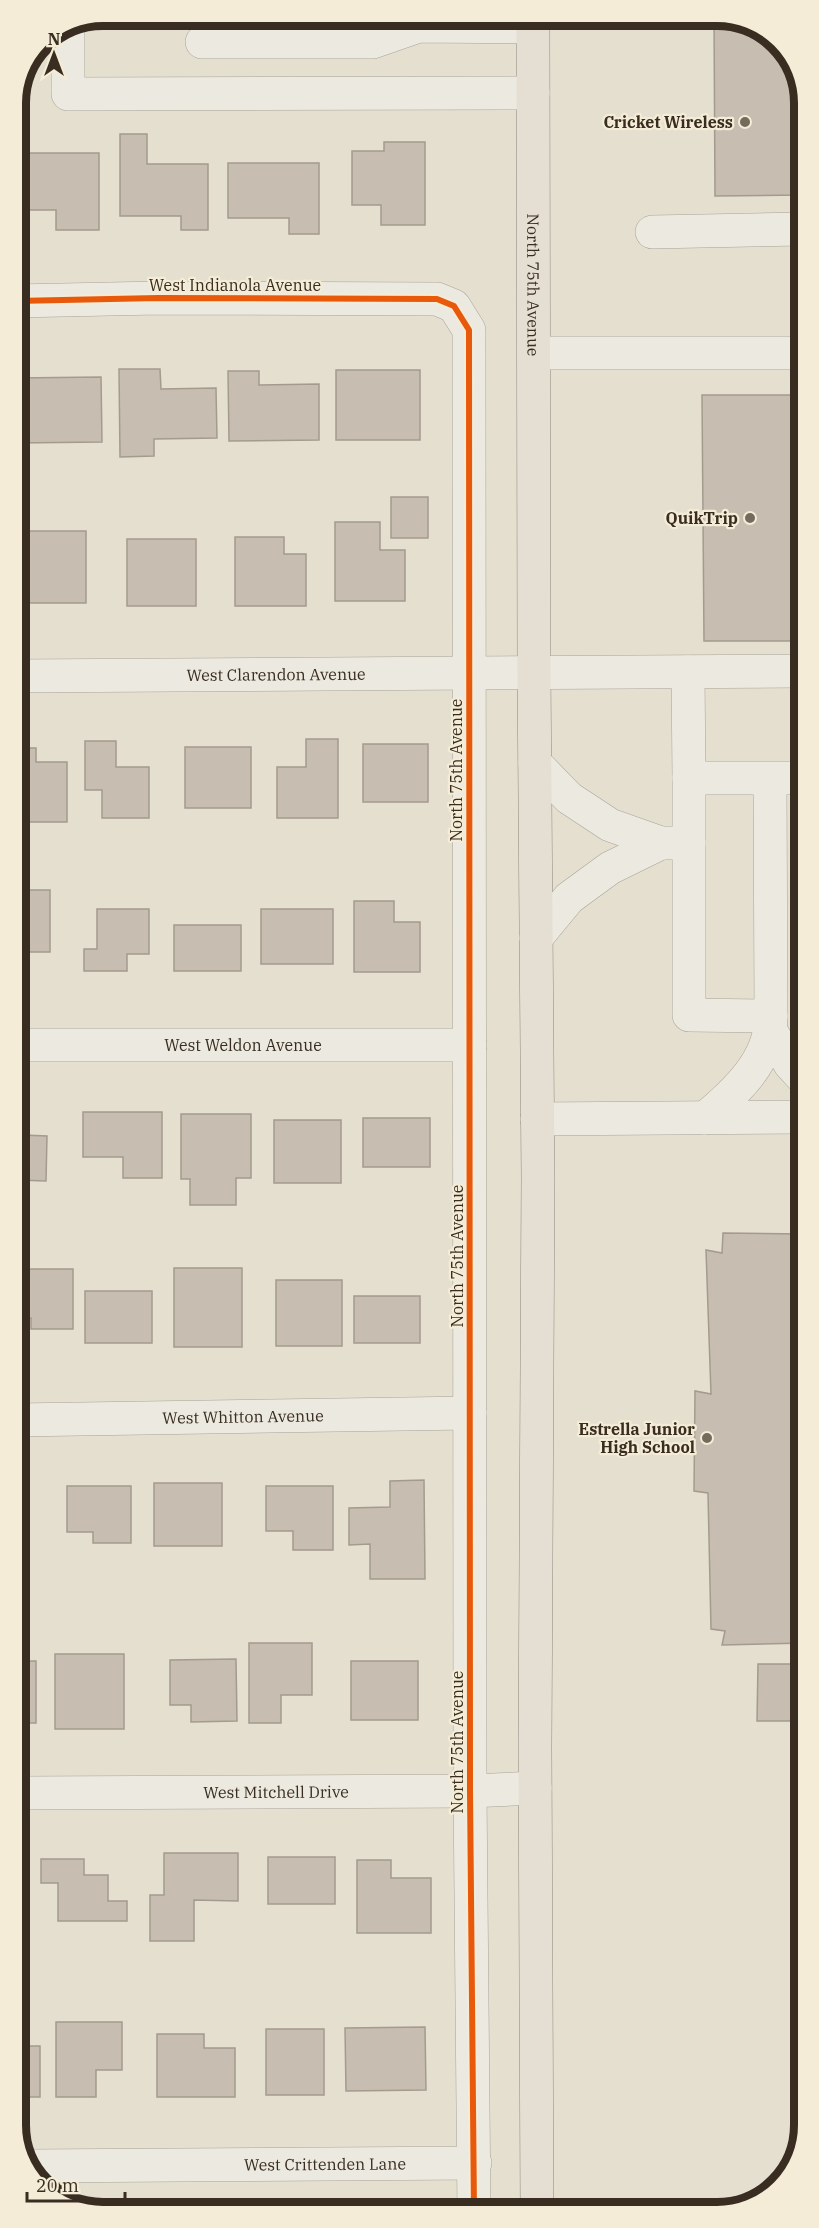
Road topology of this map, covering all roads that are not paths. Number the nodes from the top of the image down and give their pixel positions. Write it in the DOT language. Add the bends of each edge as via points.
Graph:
graph roads {
  1 [pos="430,26"];
  2 [pos="533,26"];
  3 [pos="68,34"];
  4 [pos="202,42"];
  5 [pos="533,93"];
  6 [pos="794,229"];
  7 [pos="652,232"];
  8 [pos="26,301"];
  9 [pos="454,306"];
  10 [pos="534,353"];
  11 [pos="794,353"];
  12 [pos="794,671"];
  13 [pos="534,672"];
  14 [pos="688,672"];
  15 [pos="469,673"];
  16 [pos="26,676"];
  17 [pos="535,763"];
  18 [pos="689,777"];
  19 [pos="770,777"];
  20 [pos="794,778"];
  21 [pos="675,843"];
  22 [pos="536,938"];
  23 [pos="771,1024"];
  24 [pos="26,1045"];
  25 [pos="470,1046"];
  26 [pos="794,1068"];
  27 [pos="794,1117"];
  28 [pos="705,1118"];
  29 [pos="537,1119"];
  30 [pos="470,1413"];
  31 [pos="26,1420"];
  32 [pos="535,1788"];
  33 [pos="470,1791"];
  34 [pos="26,1793"];
  35 [pos="475,2163"];
  36 [pos="37,2166"];
  37 [pos="474,2202"];
  38 [pos="537,2202"];
  1 -- 4 [label="street" via="373,42"];
  2 -- 5 [label="main road, North 75th Avenue"];
  3 -- 5 [label="street" via="68,94"];
  5 -- 10 [label="main road, North 75th Avenue"];
  6 -- 7 [label="street"];
  8 -- 9 [label="street, West Indianola Avenue" via="437,299"];
  9 -- 15 [label="street, North 75th Avenue" via="469,330"];
  10 -- 11 [label="street"];
  10 -- 13 [label="main road, North 75th Avenue"];
  12 -- 14 [label="street, West Clarendon Avenue"];
  13 -- 14 [label="street, West Clarendon Avenue"];
  13 -- 15 [label="street, West Clarendon Avenue"];
  13 -- 17 [label="main road, North 75th Avenue"];
  14 -- 18 [label="street"];
  15 -- 16 [label="street, West Clarendon Avenue"];
  15 -- 25 [label="street, North 75th Avenue"];
  17 -- 21 [label="street" via="569,798 609,825"];
  17 -- 22 [label="main road, North 75th Avenue"];
  18 -- 19 [label="street"];
  18 -- 21 [label="street"];
  19 -- 20 [label="street"];
  19 -- 23 [label="street"];
  21 -- 22 [label="street" via="610,868 569,898"];
  21 -- 23 [label="street" via="689,1015"];
  22 -- 29 [label="main road, North 75th Avenue"];
  23 -- 26 [label="street"];
  23 -- 28 [label="street" via="758,1062 735,1093"];
  24 -- 25 [label="street, West Weldon Avenue"];
  25 -- 30 [label="street, North 75th Avenue"];
  27 -- 28 [label="street"];
  28 -- 29 [label="street"];
  29 -- 32 [label="main road, North 75th Avenue"];
  30 -- 31 [label="street, West Whitton Avenue"];
  30 -- 33 [label="street, North 75th Avenue"];
  32 -- 33 [label="street, West Mitchell Drive"];
  32 -- 38 [label="main road, North 75th Avenue"];
  33 -- 34 [label="street, West Mitchell Drive"];
  33 -- 35 [label="street, North 75th Avenue"];
  35 -- 36 [label="street, West Crittenden Lane"];
  35 -- 37 [label="street, North 75th Avenue"];
}
